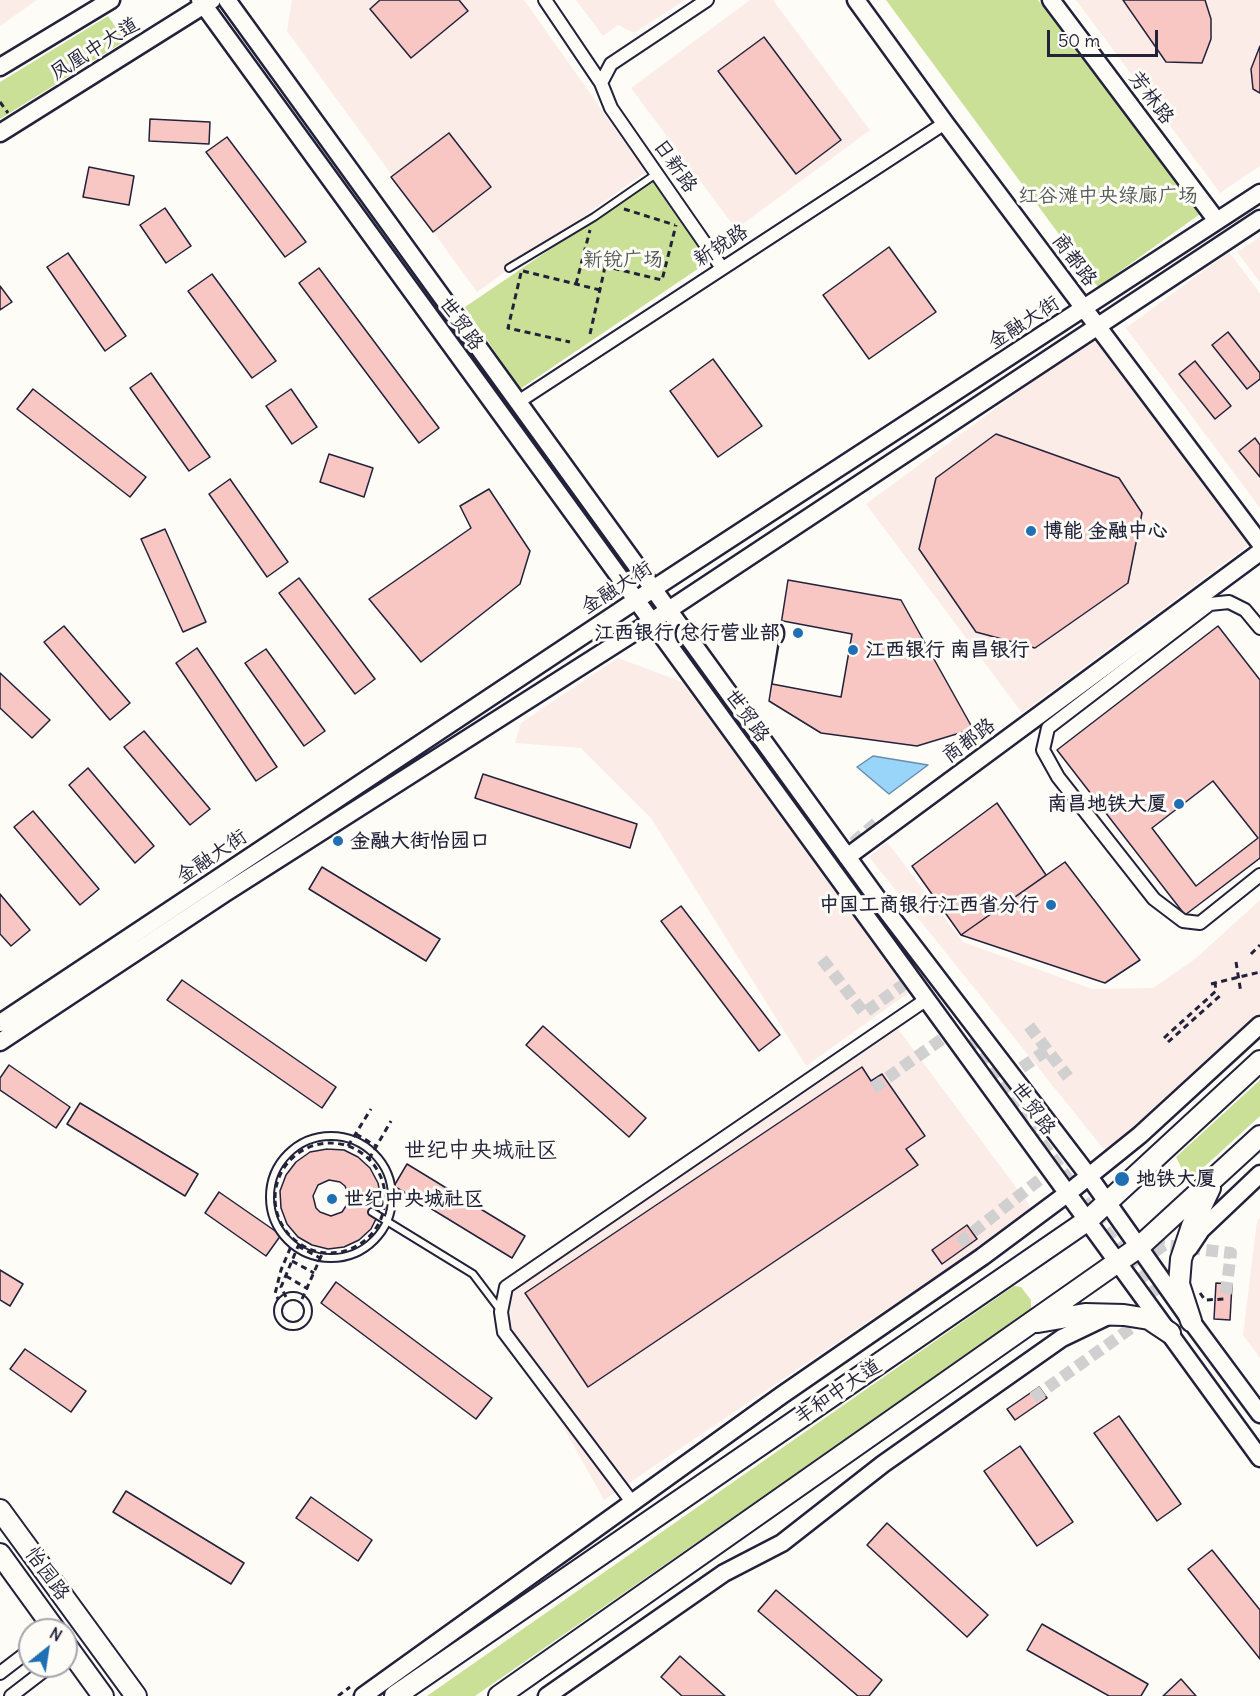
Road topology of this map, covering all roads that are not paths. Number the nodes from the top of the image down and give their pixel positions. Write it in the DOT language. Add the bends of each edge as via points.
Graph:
graph roads {
  1 [pos="111,0"];
  2 [pos="227,0"];
  3 [pos="545,0"];
  4 [pos="707,0"];
  5 [pos="856,0"];
  6 [pos="1051,0"];
  7 [pos="205,2"];
  8 [pos="0,67"];
  9 [pos="601,83"];
  10 [pos="945,123"];
  11 [pos="0,133"];
  12 [pos="656,173"];
  13 [pos="1260,193"];
  14 [pos="1260,219"];
  15 [pos="1217,221"];
  16 [pos="509,268"];
  17 [pos="722,268"];
  18 [pos="1084,309"];
  19 [pos="1097,326"];
  20 [pos="518,402"];
  21 [pos="1260,543"];
  22 [pos="1260,552"];
  23 [pos="653,589"];
  24 [pos="637,600"];
  25 [pos="669,610"];
  26 [pos="652,621"];
  27 [pos="1260,628"];
  28 [pos="847,857"];
  29 [pos="1260,875"];
  30 [pos="927,999"];
  31 [pos="0,1023"];
  32 [pos="1260,1025"];
  33 [pos="0,1042"];
  34 [pos="1260,1061"];
  35 [pos="1260,1136"];
  36 [pos="1260,1174"];
  37 [pos="1088,1175"];
  38 [pos="1215,1178"];
  39 [pos="1068,1193"];
  40 [pos="1108,1202"];
  41 [pos="372,1212"];
  42 [pos="1088,1220"];
  43 [pos="388,1222"];
  44 [pos="1139,1248"];
  45 [pos="1181,1259"];
  46 [pos="1119,1262"];
  47 [pos="283,1299"];
  48 [pos="501,1312"];
  49 [pos="1112,1314"];
  50 [pos="1191,1321"];
  51 [pos="1032,1323"];
  52 [pos="1170,1333"];
  53 [pos="1260,1414"];
  54 [pos="1260,1458"];
  55 [pos="632,1502"];
  56 [pos="0,1510"];
  57 [pos="0,1554"];
  58 [pos="46,1618"];
  59 [pos="18,1659"];
  60 [pos="78,1664"];
  61 [pos="0,1673"];
  62 [pos="34,1678"];
  63 [pos="11,1696"];
  64 [pos="103,1696"];
  65 [pos="136,1696"];
  66 [pos="363,1696"];
  67 [pos="395,1696"];
  68 [pos="498,1696"];
  69 [pos="547,1696"];
  1 -- 8 [label="main road, 凤凰中大道"];
  2 -- 20 [label="main road, 世贸路"];
  3 -- 9 [label="street, 日新路"];
  4 -- 9 [label="street" via="611,63"];
  5 -- 10 [label="main road, 商都路"];
  6 -- 15 [label="main road, 芳林路"];
  7 -- 11 [label="main road, 凤凰中大道"];
  7 -- 24 [label="main road, 世贸路"];
  9 -- 12 [label="street, 日新路" via="611,108"];
  10 -- 17 [label="street, 新锐路"];
  10 -- 18 [label="main road, 商都路"];
  12 -- 16 [label="lane" via="594,217"];
  12 -- 17 [label="street, 日新路"];
  13 -- 15 [label="main road, 金融大街"];
  14 -- 19 [label="main road, 金融大街"];
  15 -- 18 [label="main road, 金融大街"];
  17 -- 20 [label="street, 新锐路"];
  18 -- 19 [label="main road, 商都路"];
  18 -- 23 [label="main road, 金融大街"];
  19 -- 21 [label="main road, 商都路"];
  19 -- 25 [label="main road, 金融大街"];
  20 -- 23 [label="main road, 世贸路"];
  22 -- 28 [label="main road, 商都路"];
  23 -- 24 [label="main road, 金融大街"];
  23 -- 25 [label="main road, 世贸路"];
  24 -- 26 [label="main road, 世贸路"];
  24 -- 31 [label="main road, 金融大街"];
  25 -- 26 [label="main road, 金融大街"];
  25 -- 28 [label="main road, 世贸路"];
  26 -- 30 [label="main road, 世贸路"];
  26 -- 33 [label="main road, 金融大街" via="225,893"];
  27 -- 29 [label="street" via="1245,609 1229,602 1210,604 1048,728 1043,750 1058,777 1154,899 1183,921 1200,922"];
  28 -- 37 [label="main road, 世贸路"];
  30 -- 39 [label="main road, 世贸路"];
  30 -- 48 [label="street" via="506,1287"];
  32 -- 37 [label="main road" via="1140,1135"];
  34 -- 40 [label="main road, 丰和中大道"];
  35 -- 38 [label="main road"];
  36 -- 45 [label="main road" via="1201,1230"];
  37 -- 39 [label="main road"];
  37 -- 40 [label="main road, 世贸路"];
  38 -- 44 [label="main road"];
  38 -- 45 [label="main road"];
  39 -- 42 [label="main road, 世贸路"];
  39 -- 55 [label="main road"];
  40 -- 42 [label="main road, 丰和中大道"];
  40 -- 44 [label="main road, 世贸路"];
  41 -- 43 [label="lane"];
  42 -- 46 [label="main road, 世贸路"];
  42 -- 67 [label="main road, 丰和中大道"];
  43 -- 43 [label="lane" via="376,1239 359,1252 339,1259 318,1258 298,1250 272,1218 272,1177 282,1158 298,1144 316,1137 355,1140 384,1166 391,1184"];
  43 -- 48 [label="lane" via="473,1274"];
  44 -- 46 [label="main road"];
  44 -- 50 [label="main road, 世贸路"];
  45 -- 50 [label="main road" via="1179,1284"];
  46 -- 51 [label="main road"];
  46 -- 52 [label="main road, 世贸路"];
  47 -- 47 [label="lane" via="296,1295 307,1305 308,1315 302,1323 286,1324 279,1318 278,1308"];
  48 -- 55 [label="street" via="504,1332"];
  49 -- 51 [label="main road" via="1085,1314"];
  49 -- 52 [label="main road" via="1149,1320"];
  49 -- 69 [label="main road" via="1062,1338 883,1464 782,1543 724,1573"];
  50 -- 53 [label="main road, 世贸路"];
  51 -- 68 [label="main road"];
  52 -- 54 [label="main road, 世贸路"];
  55 -- 66 [label="main road"];
  56 -- 65 [label="main road, 怡园路"];
  57 -- 58 [label="main road, 怡园路"];
  59 -- 61 [label="street"];
  60 -- 64 [label="main road"];
  62 -- 63 [label="street"];
}
